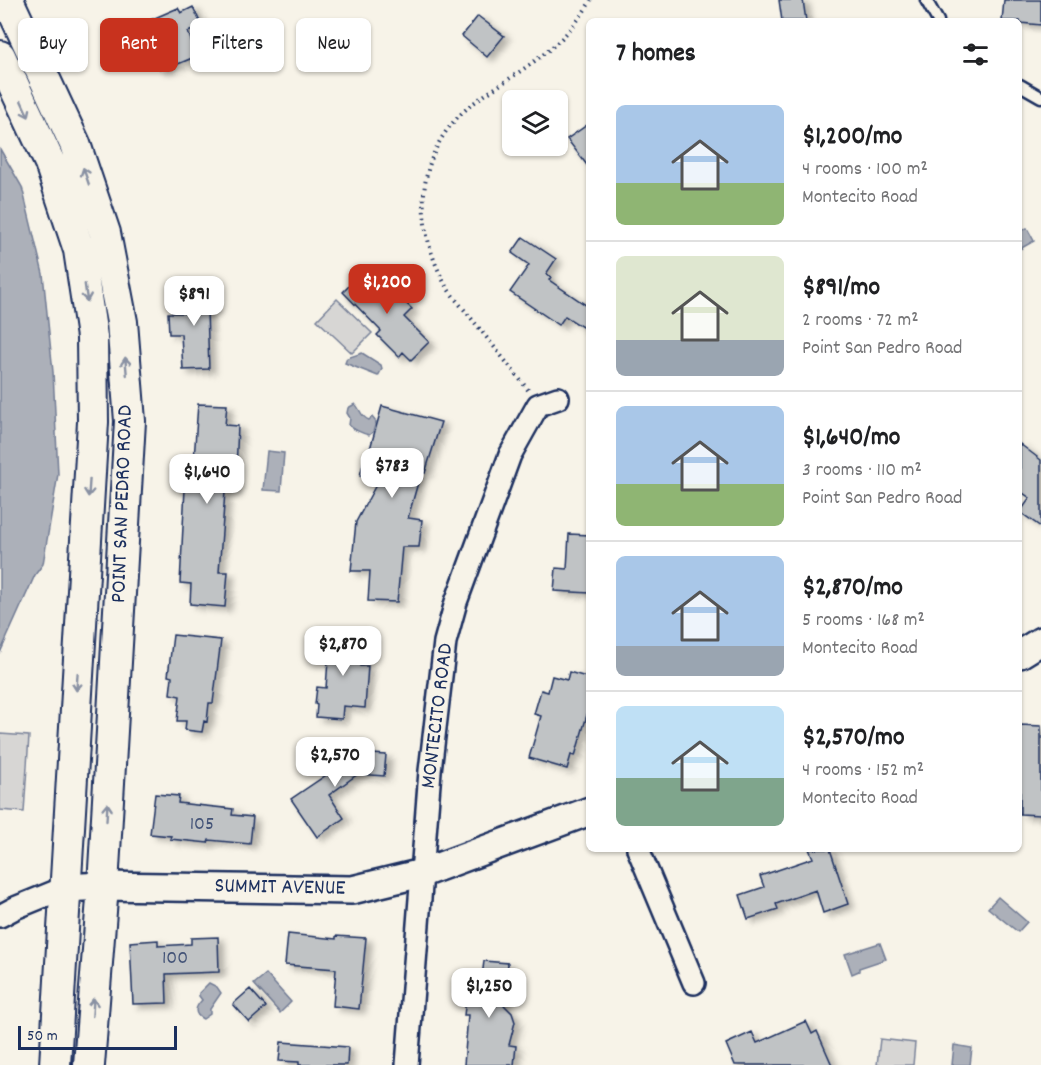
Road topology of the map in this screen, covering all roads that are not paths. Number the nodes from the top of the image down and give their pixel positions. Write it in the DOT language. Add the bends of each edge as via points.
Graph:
graph roads {
  1 [pos="8,0"];
  2 [pos="926,0"];
  3 [pos="936,18"];
  4 [pos="0,56"];
  5 [pos="1022,86"];
  6 [pos="1041,97"];
  7 [pos="548,402"];
  8 [pos="1041,641"];
  9 [pos="1022,653"];
  10 [pos="586,812"];
  11 [pos="639,852"];
  12 [pos="422,873"];
  13 [pos="103,886"];
  14 [pos="64,888"];
  15 [pos="0,916"];
  16 [pos="694,983"];
  17 [pos="55,1065"];
  18 [pos="89,1065"];
  19 [pos="407,1065"];
  13 -- 1 [label="main road, POINT SAN PEDRO ROAD, one-way" via="130,421 122,322 105,233 75,144"];
  2 -- 3 [label="lane"];
  4 -- 14 [label="main road, POINT SAN PEDRO ROAD, one-way" via="50,163 80,250 92,337 93,422"];
  5 -- 6 [label="lane"];
  7 -- 12 [label="street, MONTECITO ROAD" via="510,455 445,642"];
  8 -- 9 [label="street"];
  10 -- 12 [label="street, SUMMIT AVENUE"];
  11 -- 16 [label="street"];
  12 -- 13 [label="street, SUMMIT AVENUE" via="352,890"];
  12 -- 19 [label="street, MONTECITO ROAD"];
  13 -- 14 [label="street, SUMMIT AVENUE"];
  18 -- 13 [label="main road, POINT SAN PEDRO ROAD, one-way"];
  14 -- 15 [label="street, SUMMIT AVENUE"];
  14 -- 17 [label="main road, POINT SAN PEDRO ROAD"];
}
